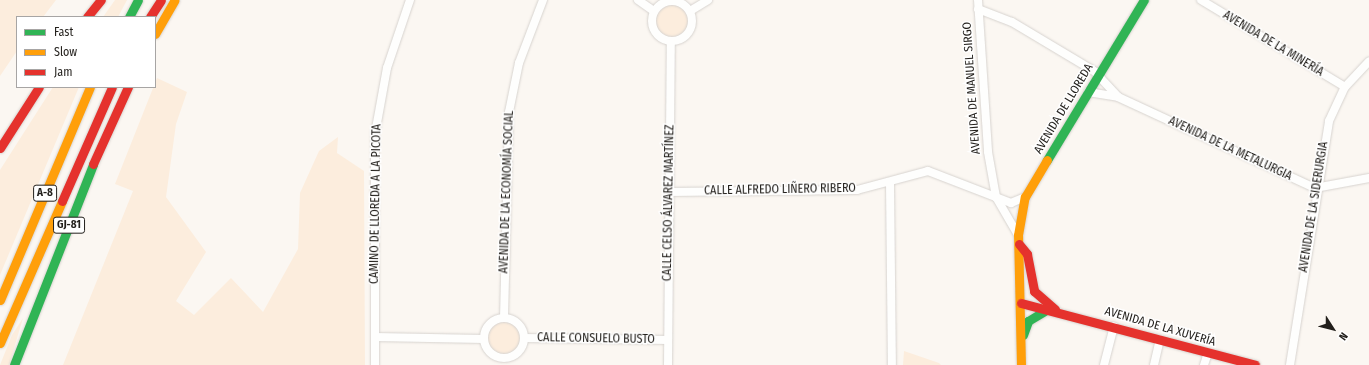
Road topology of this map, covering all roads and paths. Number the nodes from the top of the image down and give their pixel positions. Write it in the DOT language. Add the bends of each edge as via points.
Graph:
graph roads {
  1 [pos="101,0"];
  2 [pos="138,0"];
  3 [pos="161,0"];
  4 [pos="174,0"];
  5 [pos="410,0"];
  6 [pos="543,0"];
  7 [pos="638,0"];
  8 [pos="708,0"];
  9 [pos="1144,0"];
  10 [pos="1201,0"];
  11 [pos="978,4"];
  12 [pos="654,11"];
  13 [pos="690,11"];
  14 [pos="88,16"];
  15 [pos="129,16"];
  16 [pos="151,16"];
  17 [pos="156,32"];
  18 [pos="671,42"];
  19 [pos="1369,61"];
  20 [pos="1098,75"];
  21 [pos="1345,87"];
  22 [pos="38,88"];
  23 [pos="90,88"];
  24 [pos="112,88"];
  25 [pos="128,88"];
  26 [pos="1088,92"];
  27 [pos="1118,97"];
  28 [pos="0,148"];
  29 [pos="1369,178"];
  30 [pos="890,183"];
  31 [pos="1315,188"];
  32 [pos="669,192"];
  33 [pos="996,197"];
  34 [pos="1025,197"];
  35 [pos="1018,239"];
  36 [pos="0,300"];
  37 [pos="1021,303"];
  38 [pos="1048,309"];
  39 [pos="1058,311"];
  40 [pos="504,318"];
  41 [pos="1114,326"];
  42 [pos="375,337"];
  43 [pos="524,338"];
  44 [pos="484,339"];
  45 [pos="668,340"];
  46 [pos="1160,340"];
  47 [pos="1021,341"];
  48 [pos="0,343"];
  49 [pos="1208,353"];
  50 [pos="503,362"];
  51 [pos="14,365"];
  52 [pos="374,365"];
  53 [pos="668,365"];
  54 [pos="892,365"];
  55 [pos="1021,365"];
  56 [pos="1104,365"];
  57 [pos="1154,365"];
  58 [pos="1204,365"];
  59 [pos="1255,365"];
  60 [pos="1290,365"];
  1 -- 14 [label="main road"];
  2 -- 15 [label="main road"];
  3 -- 16 [label="main road"];
  4 -- 17 [label="main road"];
  5 -- 42 [label="street, CAMINO DE LLOREDA A LA PICOTA" via="387,68 374,134"];
  6 -- 40 [label="street, AVENIDA DE LA ECONOMÍA SOCIAL" via="519,63 509,112"];
  7 -- 12 [label="street"];
  8 -- 13 [label="street"];
  9 -- 20 [label="main road, AVENIDA DE LLOREDA"];
  10 -- 21 [label="street, AVENIDA DE LA MINERÍA"];
  11 -- 20 [label="street"];
  11 -- 33 [label="street, AVENIDA DE MANUEL SIRGO" via="983,104"];
  12 -- 13 [label="street" via="663,3 675,1"];
  12 -- 18 [label="street" via="654,31"];
  13 -- 18 [label="street" via="692,23 688,34"];
  18 -- 32 [label="street, CALLE CELSO ÁLVAREZ MARTÍNEZ"];
  19 -- 21 [label="street, AVENIDA DE LA SIDERURGIA"];
  20 -- 26 [label="main road, AVENIDA DE LLOREDA"];
  20 -- 27 [label="street"];
  21 -- 31 [label="street, AVENIDA DE LA SIDERURGIA" via="1329,121"];
  22 -- 28 [label="main road"];
  23 -- 36 [label="main road, A-8"];
  24 -- 48 [label="main road, A-8"];
  25 -- 51 [label="main road, GJ-81" via="104,137"];
  26 -- 27 [label="street"];
  26 -- 34 [label="main road, AVENIDA DE LLOREDA"];
  27 -- 31 [label="street, AVENIDA DE LA METALURGIA"];
  29 -- 31 [label="street"];
  30 -- 32 [label="street, CALLE ALFREDO LIÑERO RIBERO" via="816,192"];
  30 -- 33 [label="street, CALLE ALFREDO LIÑERO RIBERO" via="928,171"];
  30 -- 54 [label="street"];
  31 -- 60 [label="street, AVENIDA DE LA SIDERURGIA"];
  32 -- 45 [label="street, CALLE CELSO ÁLVAREZ MARTÍNEZ"];
  33 -- 34 [label="street" via="1011,202"];
  33 -- 35 [label="street, AVENIDA DE MANUEL SIRGO"];
  34 -- 35 [label="main road, AVENIDA DE LLOREDA"];
  35 -- 37 [label="main road, AVENIDA DE MANUEL SIRGO"];
  35 -- 39 [label="main road, AVENIDA DE LA XUVERÍA" via="1027,254 1028,274 1034,291"];
  37 -- 38 [label="main road, AVENIDA DE LA XUVERÍA"];
  37 -- 47 [label="main road, AVENIDA DE MANUEL SIRGO"];
  38 -- 39 [label="main road, AVENIDA DE LA XUVERÍA"];
  38 -- 47 [label="main road" via="1028,321"];
  39 -- 41 [label="main road, AVENIDA DE LA XUVERÍA"];
  40 -- 43 [label="street" via="516,322"];
  40 -- 44 [label="street" via="492,322"];
  41 -- 46 [label="main road, AVENIDA DE LA XUVERÍA"];
  41 -- 56 [label="street"];
  42 -- 44 [label="street"];
  42 -- 52 [label="street, CAMINO DE LLOREDA A LA PICOTA"];
  43 -- 45 [label="street, CALLE CONSUELO BUSTO"];
  43 -- 50 [label="street" via="520,350"];
  44 -- 50 [label="street" via="488,350"];
  45 -- 53 [label="street, CALLE CELSO ÁLVAREZ MARTÍNEZ"];
  46 -- 49 [label="main road, AVENIDA DE LA XUVERÍA"];
  46 -- 57 [label="street"];
  47 -- 55 [label="main road, AVENIDA DE MANUEL SIRGO"];
  49 -- 58 [label="street"];
  49 -- 59 [label="main road, AVENIDA DE LA XUVERÍA"];
}
